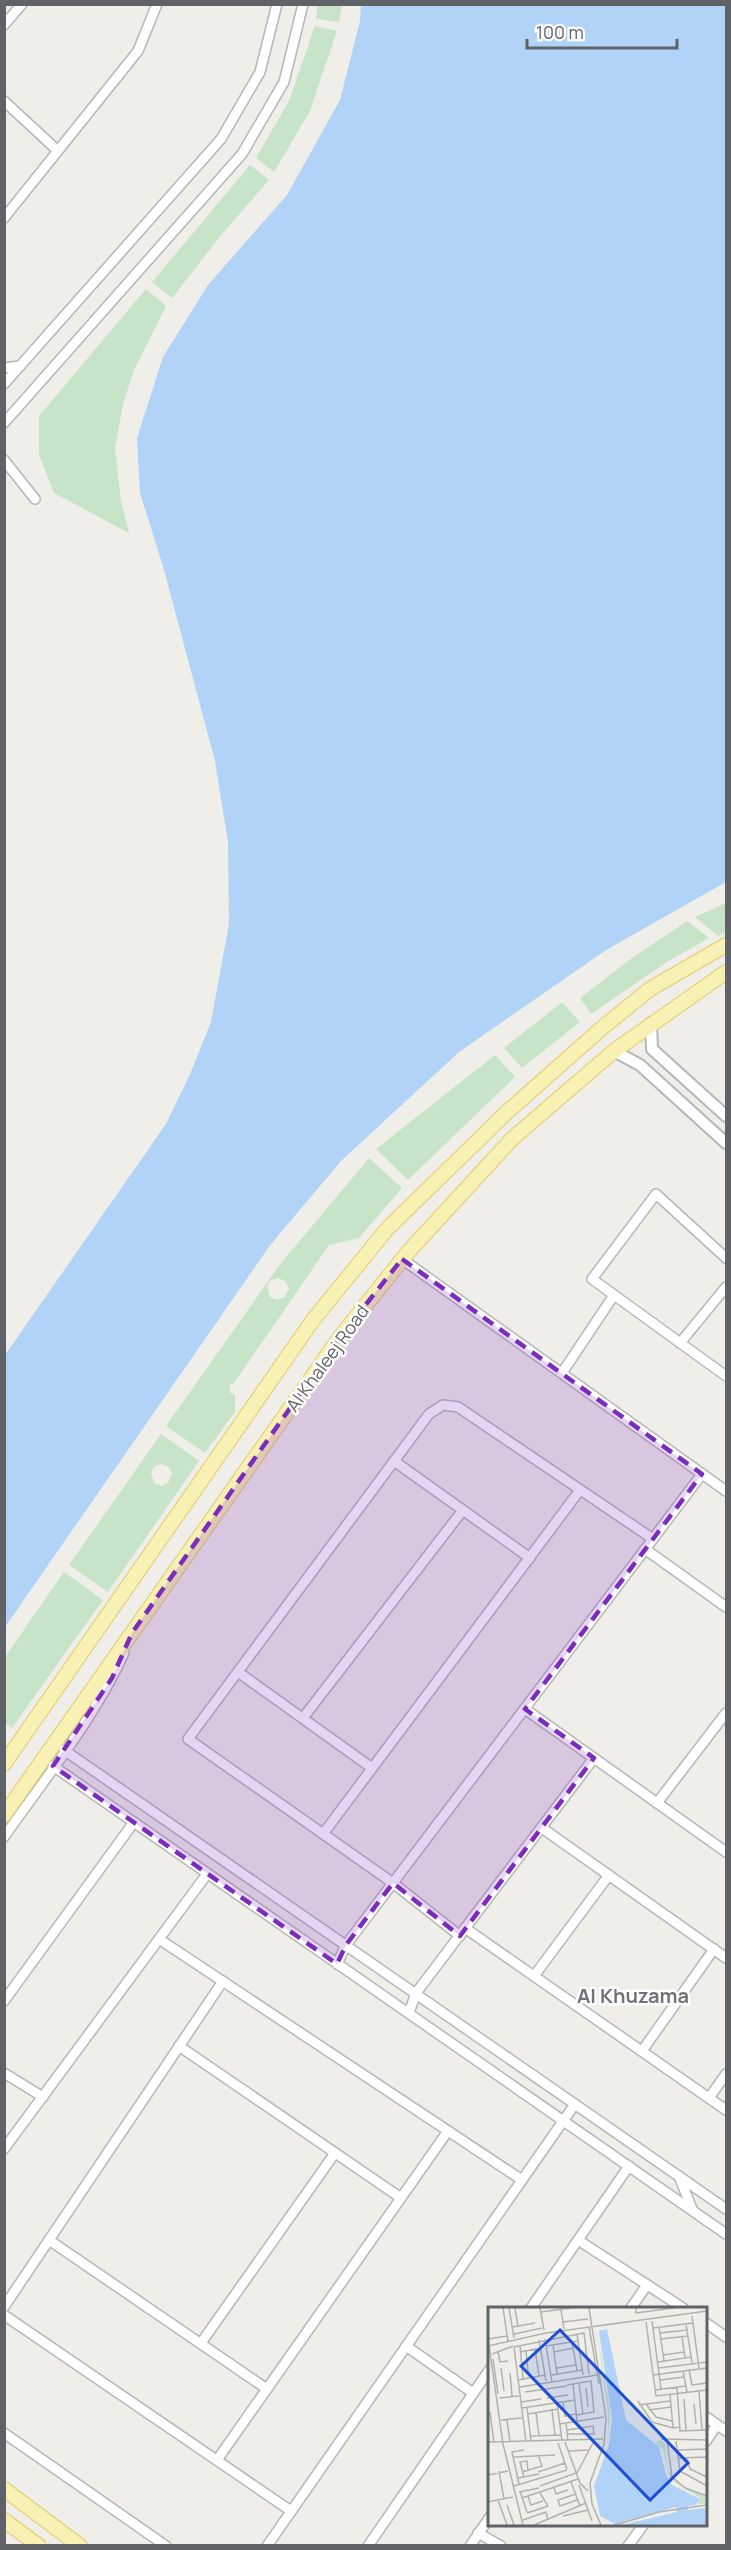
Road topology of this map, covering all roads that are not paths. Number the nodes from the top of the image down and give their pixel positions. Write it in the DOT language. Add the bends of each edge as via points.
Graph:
graph roads {
  1 [pos="22,4"];
  2 [pos="157,4"];
  3 [pos="277,4"];
  4 [pos="303,4"];
  5 [pos="6,21"];
  6 [pos="4,101"];
  7 [pos="58,151"];
  8 [pos="4,218"];
  9 [pos="20,366"];
  10 [pos="4,368"];
  11 [pos="4,384"];
  12 [pos="4,423"];
  13 [pos="4,460"];
  14 [pos="35,499"];
  15 [pos="726,945"];
  16 [pos="726,972"];
  17 [pos="651,1023"];
  18 [pos="614,1051"];
  19 [pos="726,1116"];
  20 [pos="726,1143"];
  21 [pos="726,1258"];
  22 [pos="402,1259"];
  23 [pos="726,1287"];
  24 [pos="614,1295"];
  25 [pos="680,1343"];
  26 [pos="562,1373"];
  27 [pos="726,1376"];
  28 [pos="394,1461"];
  29 [pos="702,1474"];
  30 [pos="580,1490"];
  31 [pos="726,1491"];
  32 [pos="463,1510"];
  33 [pos="653,1539"];
  34 [pos="645,1549"];
  35 [pos="530,1558"];
  36 [pos="726,1606"];
  37 [pos="132,1634"];
  38 [pos="238,1672"];
  39 [pos="525,1709"];
  40 [pos="726,1713"];
  41 [pos="303,1718"];
  42 [pos="19,1743"];
  43 [pos="64,1750"];
  44 [pos="4,1752"];
  45 [pos="594,1758"];
  46 [pos="4,1764"];
  47 [pos="53,1766"];
  48 [pos="372,1768"];
  49 [pos="657,1803"];
  50 [pos="4,1815"];
  51 [pos="134,1822"];
  52 [pos="542,1828"];
  53 [pos="323,1834"];
  54 [pos="4,1836"];
  55 [pos="726,1850"];
  56 [pos="207,1874"];
  57 [pos="609,1875"];
  58 [pos="393,1883"];
  59 [pos="463,1932"];
  60 [pos="159,1939"];
  61 [pos="346,1945"];
  62 [pos="714,1949"];
  63 [pos="726,1958"];
  64 [pos="338,1964"];
  65 [pos="534,1976"];
  66 [pos="223,1981"];
  67 [pos="416,1994"];
  68 [pos="4,2001"];
  69 [pos="409,2013"];
  70 [pos="179,2046"];
  71 [pos="642,2051"];
  72 [pos="4,2073"];
  73 [pos="726,2074"];
  74 [pos="43,2097"];
  75 [pos="709,2098"];
  76 [pos="575,2104"];
  77 [pos="726,2110"];
  78 [pos="564,2121"];
  79 [pos="448,2131"];
  80 [pos="4,2149"];
  81 [pos="335,2153"];
  82 [pos="629,2166"];
  83 [pos="679,2176"];
  84 [pos="522,2180"];
  85 [pos="401,2198"];
  86 [pos="726,2209"];
  87 [pos="692,2210"];
  88 [pos="726,2234"];
  89 [pos="49,2240"];
  90 [pos="578,2240"];
  91 [pos="647,2285"];
  92 [pos="4,2307"];
  93 [pos="532,2307"];
  94 [pos="632,2307"];
  95 [pos="681,2307"];
  96 [pos="4,2315"];
  97 [pos="707,2324"];
  98 [pos="726,2337"];
  99 [pos="201,2343"];
  100 [pos="406,2346"];
  101 [pos="488,2370"];
  102 [pos="267,2388"];
  103 [pos="473,2393"];
  104 [pos="707,2418"];
  105 [pos="717,2425"];
  106 [pos="726,2431"];
  107 [pos="4,2433"];
  108 [pos="707,2438"];
  109 [pos="217,2460"];
  110 [pos="4,2489"];
  111 [pos="291,2511"];
  112 [pos="488,2518"];
  113 [pos="4,2520"];
  114 [pos="643,2526"];
  115 [pos="478,2533"];
  116 [pos="39,2546"];
  117 [pos="80,2546"];
  118 [pos="166,2546"];
  119 [pos="267,2546"];
  120 [pos="368,2546"];
  121 [pos="470,2546"];
  122 [pos="501,2546"];
  123 [pos="628,2546"];
  1 -- 5 [label="street"];
  2 -- 7 [label="street" via="138,51"];
  3 -- 9 [label="street" via="260,72 221,139"];
  4 -- 12 [label="street" via="284,82 242,154"];
  6 -- 7 [label="street"];
  7 -- 8 [label="street"];
  9 -- 10 [label="street"];
  9 -- 11 [label="street"];
  13 -- 14 [label="street"];
  15 -- 42 [label="main road, Al Khaleej Road" via="650,989 602,1028 506,1113 387,1228 314,1320"];
  16 -- 17 [label="main road, Al Khaleej Road"];
  17 -- 18 [label="main road, Al Khaleej Road"];
  17 -- 19 [label="street" via="651,1048"];
  18 -- 20 [label="street" via="640,1065"];
  18 -- 22 [label="main road, Al Khaleej Road" via="513,1138"];
  21 -- 24 [label="street" via="656,1194 592,1279"];
  22 -- 26 [label="street"];
  22 -- 37 [label="main road, Al Khaleej Road" via="340,1337"];
  23 -- 25 [label="street"];
  24 -- 25 [label="street"];
  24 -- 26 [label="street"];
  25 -- 27 [label="street"];
  26 -- 29 [label="street"];
  28 -- 30 [label="street" via="429,1414 443,1405 458,1407"];
  28 -- 32 [label="street"];
  28 -- 38 [label="street"];
  29 -- 31 [label="street"];
  29 -- 33 [label="street"];
  30 -- 33 [label="street"];
  30 -- 35 [label="street"];
  32 -- 35 [label="street"];
  32 -- 41 [label="street"];
  33 -- 34 [label="street"];
  34 -- 36 [label="street"];
  34 -- 39 [label="street"];
  35 -- 48 [label="street"];
  37 -- 43 [label="street" via="112,1678"];
  37 -- 50 [label="main road, Al Khaleej Road"];
  38 -- 41 [label="street"];
  38 -- 53 [label="street" via="188,1739"];
  39 -- 45 [label="street"];
  39 -- 58 [label="street"];
  40 -- 49 [label="street"];
  41 -- 48 [label="street"];
  42 -- 44 [label="street"];
  42 -- 46 [label="main road, Al Khaleej Road"];
  43 -- 47 [label="street"];
  43 -- 61 [label="street"];
  45 -- 49 [label="street"];
  45 -- 52 [label="street"];
  47 -- 51 [label="street"];
  47 -- 54 [label="street"];
  48 -- 53 [label="street"];
  49 -- 55 [label="street"];
  51 -- 56 [label="street"];
  51 -- 68 [label="street"];
  52 -- 57 [label="street"];
  52 -- 59 [label="street"];
  53 -- 58 [label="street"];
  56 -- 60 [label="street"];
  56 -- 64 [label="street"];
  57 -- 62 [label="street"];
  57 -- 65 [label="street"];
  58 -- 59 [label="street"];
  58 -- 61 [label="street"];
  59 -- 65 [label="street"];
  59 -- 67 [label="street"];
  60 -- 66 [label="street"];
  60 -- 74 [label="street"];
  61 -- 64 [label="street"];
  61 -- 67 [label="street"];
  62 -- 63 [label="street"];
  62 -- 71 [label="street"];
  64 -- 69 [label="street"];
  65 -- 71 [label="street"];
  66 -- 70 [label="street"];
  66 -- 79 [label="street"];
  67 -- 69 [label="street"];
  67 -- 76 [label="street"];
  69 -- 78 [label="street"];
  70 -- 81 [label="street"];
  70 -- 89 [label="street"];
  71 -- 75 [label="street"];
  72 -- 74 [label="street"];
  73 -- 75 [label="street"];
  74 -- 80 [label="street"];
  75 -- 77 [label="street"];
  76 -- 78 [label="street"];
  76 -- 83 [label="street"];
  78 -- 82 [label="street"];
  78 -- 84 [label="street"];
  79 -- 84 [label="street"];
  79 -- 85 [label="street"];
  81 -- 85 [label="street"];
  81 -- 99 [label="street"];
  82 -- 87 [label="street"];
  82 -- 90 [label="street"];
  83 -- 86 [label="street"];
  83 -- 87 [label="street"];
  84 -- 100 [label="street"];
  85 -- 102 [label="street"];
  87 -- 88 [label="street"];
  89 -- 92 [label="street"];
  89 -- 99 [label="street"];
  90 -- 91 [label="street"];
  90 -- 93 [label="street"];
  91 -- 94 [label="street"];
  91 -- 95 [label="street"];
  96 -- 109 [label="street"];
  97 -- 98 [label="street"];
  99 -- 102 [label="street"];
  100 -- 103 [label="street"];
  100 -- 111 [label="street"];
  101 -- 103 [label="street"];
  102 -- 109 [label="street"];
  103 -- 120 [label="street"];
  104 -- 105 [label="street"];
  105 -- 106 [label="street"];
  105 -- 108 [label="street"];
  107 -- 118 [label="street"];
  109 -- 111 [label="street"];
  110 -- 117 [label="main road"];
  111 -- 119 [label="street"];
  112 -- 115 [label="street"];
  113 -- 116 [label="main road"];
  114 -- 123 [label="street"];
  115 -- 121 [label="street"];
  115 -- 122 [label="street"];
}
